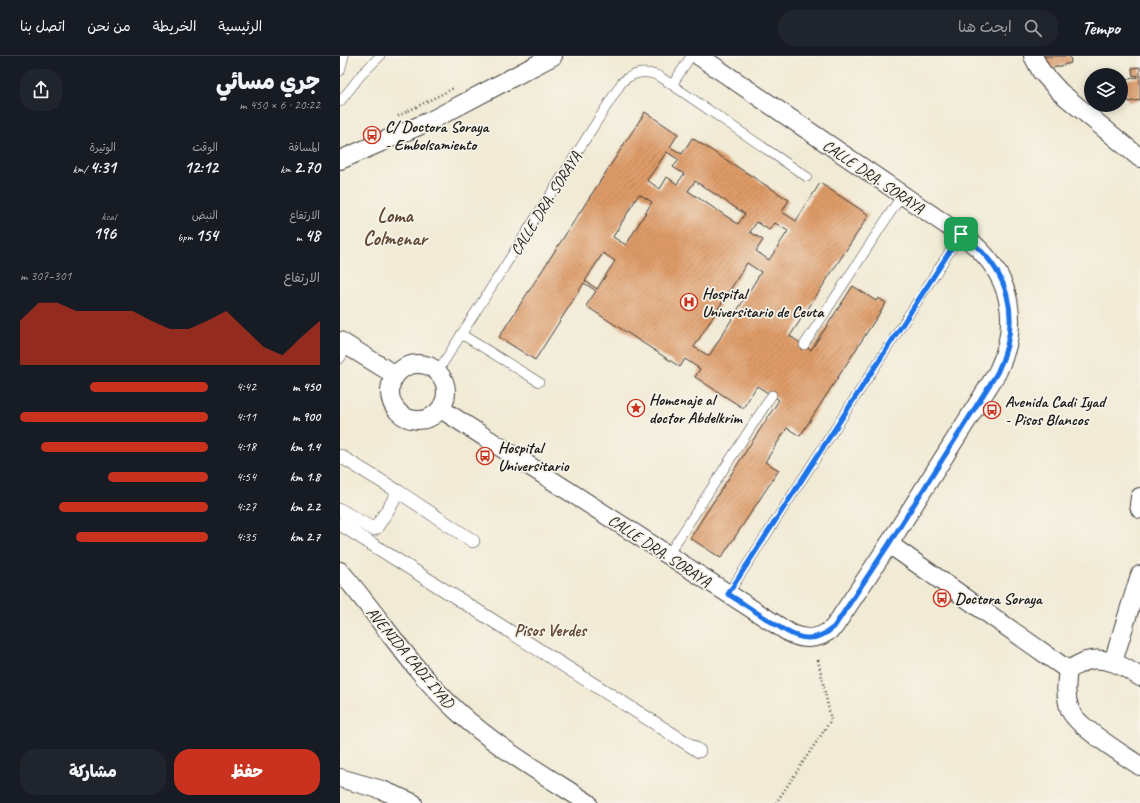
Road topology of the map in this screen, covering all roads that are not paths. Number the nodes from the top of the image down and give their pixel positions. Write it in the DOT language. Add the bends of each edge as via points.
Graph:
graph roads {
  1 [pos="344,56"];
  2 [pos="380,56"];
  3 [pos="553,56"];
  4 [pos="691,56"];
  5 [pos="699,56"];
  6 [pos="1032,56"];
  7 [pos="340,70"];
  8 [pos="672,85"];
  9 [pos="340,102"];
  10 [pos="1140,158"];
  11 [pos="340,160"];
  12 [pos="807,177"];
  13 [pos="902,195"];
  14 [pos="961,234"];
  15 [pos="461,334"];
  16 [pos="804,345"];
  17 [pos="343,349"];
  18 [pos="438,371"];
  19 [pos="395,375"];
  20 [pos="539,382"];
  21 [pos="772,395"];
  22 [pos="441,409"];
  23 [pos="340,456"];
  24 [pos="399,492"];
  25 [pos="1140,497"];
  26 [pos="1140,509"];
  27 [pos="340,510"];
  28 [pos="340,524"];
  29 [pos="473,541"];
  30 [pos="889,544"];
  31 [pos="668,555"];
  32 [pos="340,571"];
  33 [pos="1140,575"];
  34 [pos="728,594"];
  35 [pos="1113,662"];
  36 [pos="1068,670"];
  37 [pos="1140,677"];
  38 [pos="699,750"];
  39 [pos="1140,766"];
  40 [pos="340,778"];
  41 [pos="413,803"];
  42 [pos="588,803"];
  1 -- 7 [label="lane"];
  2 -- 9 [label="lane"];
  3 -- 11 [label="street" via="430,120"];
  4 -- 8 [label="lane"];
  5 -- 13 [label="street, CALLE DRA. SORAYA"];
  6 -- 10 [label="street" via="1041,71 1060,92"];
  8 -- 12 [label="lane, CALLE DRA. SORAYA"];
  8 -- 15 [label="lane, CALLE DRA. SORAYA" via="659,76 646,72 633,74 622,82"];
  13 -- 14 [label="street, CALLE DRA. SORAYA"];
  13 -- 16 [label="lane"];
  14 -- 30 [label="street, CALLE DRA. SORAYA" via="984,253 1001,278 1011,317 1008,346 997,373"];
  14 -- 34 [label="lane"];
  15 -- 18 [label="lane, CALLE DRA. SORAYA"];
  15 -- 20 [label="lane"];
  17 -- 19 [label="street"];
  18 -- 19 [label="street" via="416,364"];
  18 -- 22 [label="street" via="446,385 445,401"];
  19 -- 22 [label="street" via="391,383 391,400 401,414 409,419 422,419 435,415"];
  21 -- 31 [label="lane"];
  22 -- 31 [label="street, CALLE DRA. SORAYA"];
  23 -- 24 [label="street"];
  24 -- 27 [label="street" via="373,529"];
  24 -- 29 [label="street"];
  25 -- 26 [label="street"];
  28 -- 38 [label="street"];
  30 -- 34 [label="street, CALLE DRA. SORAYA" via="834,627 817,637 804,638 791,634"];
  30 -- 36 [label="street"];
  31 -- 34 [label="street, CALLE DRA. SORAYA"];
  32 -- 42 [label="street, AVENIDA CADI IYAD" via="422,674 456,711 493,741"];
  33 -- 35 [label="street"];
  35 -- 36 [label="street" via="1086,661"];
  35 -- 37 [label="street" via="1128,668"];
  36 -- 39 [label="street" via="1066,694 1070,712 1083,726"];
  40 -- 41 [label="street" via="382,790"];
}
